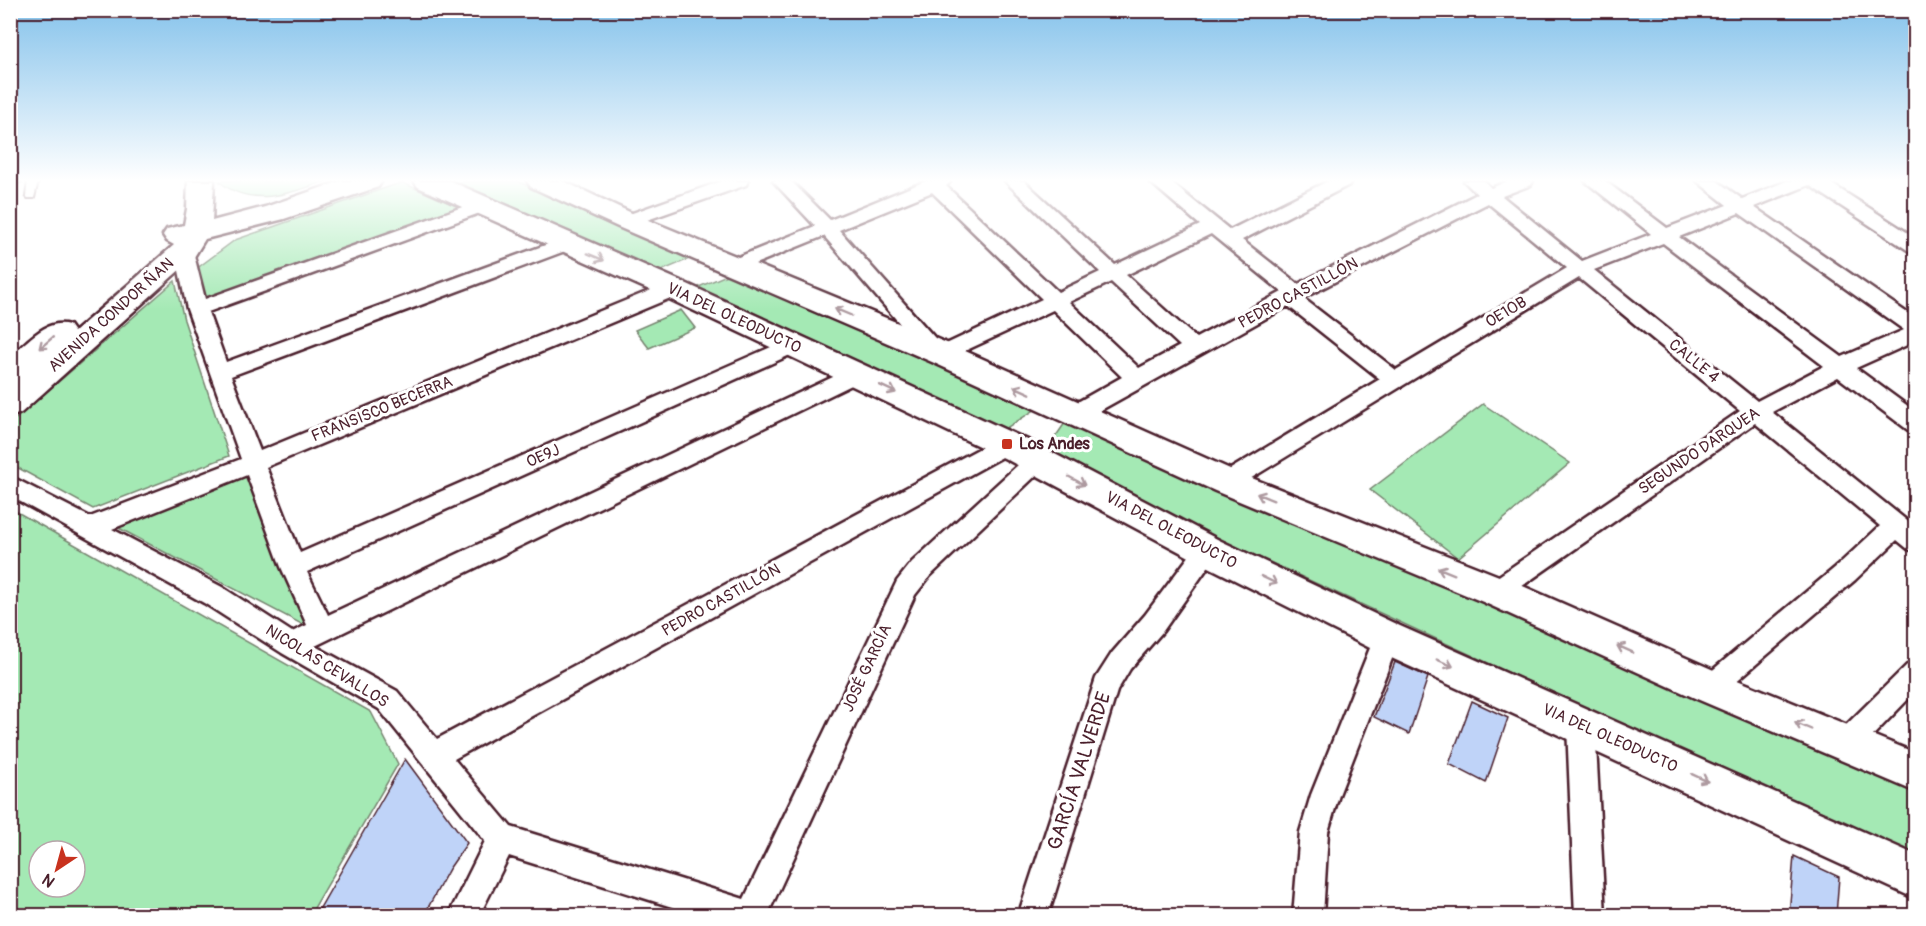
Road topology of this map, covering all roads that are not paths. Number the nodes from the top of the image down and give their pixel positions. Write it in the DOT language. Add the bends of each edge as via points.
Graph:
graph roads {
  1 [pos="187,224"];
  2 [pos="233,224"];
  3 [pos="432,224"];
  4 [pos="522,224"];
  5 [pos="632,224"];
  6 [pos="823,224"];
  7 [pos="836,224"];
  8 [pos="980,224"];
  9 [pos="1060,224"];
  10 [pos="1211,224"];
  11 [pos="1239,224"];
  12 [pos="1431,224"];
  13 [pos="1524,224"];
  14 [pos="1650,224"];
  15 [pos="1693,224"];
  16 [pos="1766,224"];
  17 [pos="1880,224"];
  18 [pos="827,228"];
  19 [pos="1220,232"];
  20 [pos="1665,235"];
  21 [pos="183,240"];
  22 [pos="566,244"];
  23 [pos="1916,247"];
  24 [pos="733,266"];
  25 [pos="1579,269"];
  26 [pos="1113,272"];
  27 [pos="673,289"];
  28 [pos="1292,295"];
  29 [pos="1055,301"];
  30 [pos="197,309"];
  31 [pos="1916,331"];
  32 [pos="792,346"];
  33 [pos="1195,349"];
  34 [pos="938,352"];
  35 [pos="1839,367"];
  36 [pos="219,372"];
  37 [pos="10,373"];
  38 [pos="857,374"];
  39 [pos="1136,378"];
  40 [pos="1395,380"];
  41 [pos="10,405"];
  42 [pos="1756,411"];
  43 [pos="1076,414"];
  44 [pos="1916,424"];
  45 [pos="1022,452"];
  46 [pos="254,463"];
  47 [pos="1227,482"];
  48 [pos="10,485"];
  49 [pos="1896,526"];
  50 [pos="91,527"];
  51 [pos="1916,542"];
  52 [pos="1207,550"];
  53 [pos="293,567"];
  54 [pos="1496,591"];
  55 [pos="322,630"];
  56 [pos="1387,638"];
  57 [pos="291,645"];
  58 [pos="1916,674"];
  59 [pos="1711,687"];
  60 [pos="1581,725"];
  61 [pos="1846,744"];
  62 [pos="435,755"];
  63 [pos="1916,773"];
  64 [pos="502,839"];
  65 [pos="1916,878"];
  66 [pos="463,915"];
  67 [pos="751,915"];
  68 [pos="1033,915"];
  69 [pos="1308,915"];
  70 [pos="1590,915"];
  1 -- 21 [label="street"];
  2 -- 21 [label="street"];
  3 -- 30 [label="street"];
  4 -- 22 [label="street, VIA DEL OLEODUCTO"];
  5 -- 24 [label="street"];
  6 -- 18 [label="street"];
  7 -- 18 [label="street"];
  8 -- 29 [label="street"];
  9 -- 26 [label="street"];
  10 -- 19 [label="street"];
  11 -- 19 [label="street"];
  12 -- 28 [label="street, PEDRO CASTILLÓN"];
  13 -- 25 [label="street, CALLE 4"];
  14 -- 20 [label="street"];
  15 -- 20 [label="street, OE10B"];
  16 -- 31 [label="street"];
  17 -- 23 [label="street"];
  18 -- 24 [label="street"];
  18 -- 34 [label="street"];
  19 -- 26 [label="street"];
  19 -- 28 [label="street"];
  20 -- 25 [label="street, OE10B"];
  20 -- 35 [label="street"];
  21 -- 30 [label="street"];
  21 -- 37 [label="street, AVENIDA CONDOR ÑAN, one-way" via="160,246"];
  21 -- 41 [label="street, AVENIDA CONDOR ÑAN"];
  22 -- 27 [label="street, VIA DEL OLEODUCTO, one-way"];
  22 -- 36 [label="street"];
  34 -- 24 [label="street, one-way"];
  25 -- 40 [label="street, OE10B"];
  25 -- 42 [label="street, CALLE 4"];
  26 -- 29 [label="street"];
  26 -- 33 [label="street"];
  27 -- 32 [label="street, VIA DEL OLEODUCTO"];
  27 -- 46 [label="street, FRANSISCO BECERRA"];
  28 -- 33 [label="street, PEDRO CASTILLÓN"];
  28 -- 40 [label="street"];
  29 -- 34 [label="street"];
  29 -- 39 [label="street"];
  30 -- 36 [label="street"];
  31 -- 35 [label="street, SEGUNDO DARQUEA"];
  32 -- 38 [label="street, VIA DEL OLEODUCTO"];
  32 -- 53 [label="street, OE9J"];
  33 -- 39 [label="street, PEDRO CASTILLÓN"];
  43 -- 34 [label="street, one-way"];
  35 -- 42 [label="street, SEGUNDO DARQUEA"];
  35 -- 44 [label="street"];
  36 -- 46 [label="street"];
  38 -- 45 [label="street, VIA DEL OLEODUCTO, one-way"];
  38 -- 55 [label="street"];
  39 -- 43 [label="street, PEDRO CASTILLÓN"];
  40 -- 47 [label="street, OE10B"];
  42 -- 49 [label="street, CALLE 4"];
  42 -- 54 [label="street, SEGUNDO DARQUEA"];
  43 -- 47 [label="street"];
  45 -- 52 [label="street, VIA DEL OLEODUCTO, one-way"];
  45 -- 62 [label="street, PEDRO CASTILLÓN"];
  45 -- 67 [label="street, JOSÉ GARCÍA" via="906,588"];
  46 -- 50 [label="street, FRANSISCO BECERRA"];
  46 -- 53 [label="street"];
  54 -- 47 [label="street, one-way"];
  48 -- 50 [label="street, NICOLAS CEVALLOS"];
  49 -- 51 [label="street, CALLE 4"];
  49 -- 59 [label="street"];
  50 -- 57 [label="street, NICOLAS CEVALLOS" via="213,595"];
  52 -- 56 [label="street, VIA DEL OLEODUCTO, one-way"];
  52 -- 68 [label="street, GARCÍA VALVERDE" via="1105,686"];
  53 -- 55 [label="street"];
  59 -- 54 [label="street, one-way"];
  55 -- 57 [label="street"];
  56 -- 60 [label="street, VIA DEL OLEODUCTO, one-way"];
  56 -- 69 [label="street" via="1320,814 1311,861"];
  57 -- 62 [label="street, NICOLAS CEVALLOS" via="388,700"];
  58 -- 61 [label="street"];
  61 -- 59 [label="street, one-way"];
  60 -- 65 [label="street, VIA DEL OLEODUCTO, one-way"];
  60 -- 70 [label="street"];
  61 -- 63 [label="street"];
  62 -- 64 [label="street, NICOLAS CEVALLOS"];
  64 -- 66 [label="street"];
  64 -- 67 [label="street"];
}
